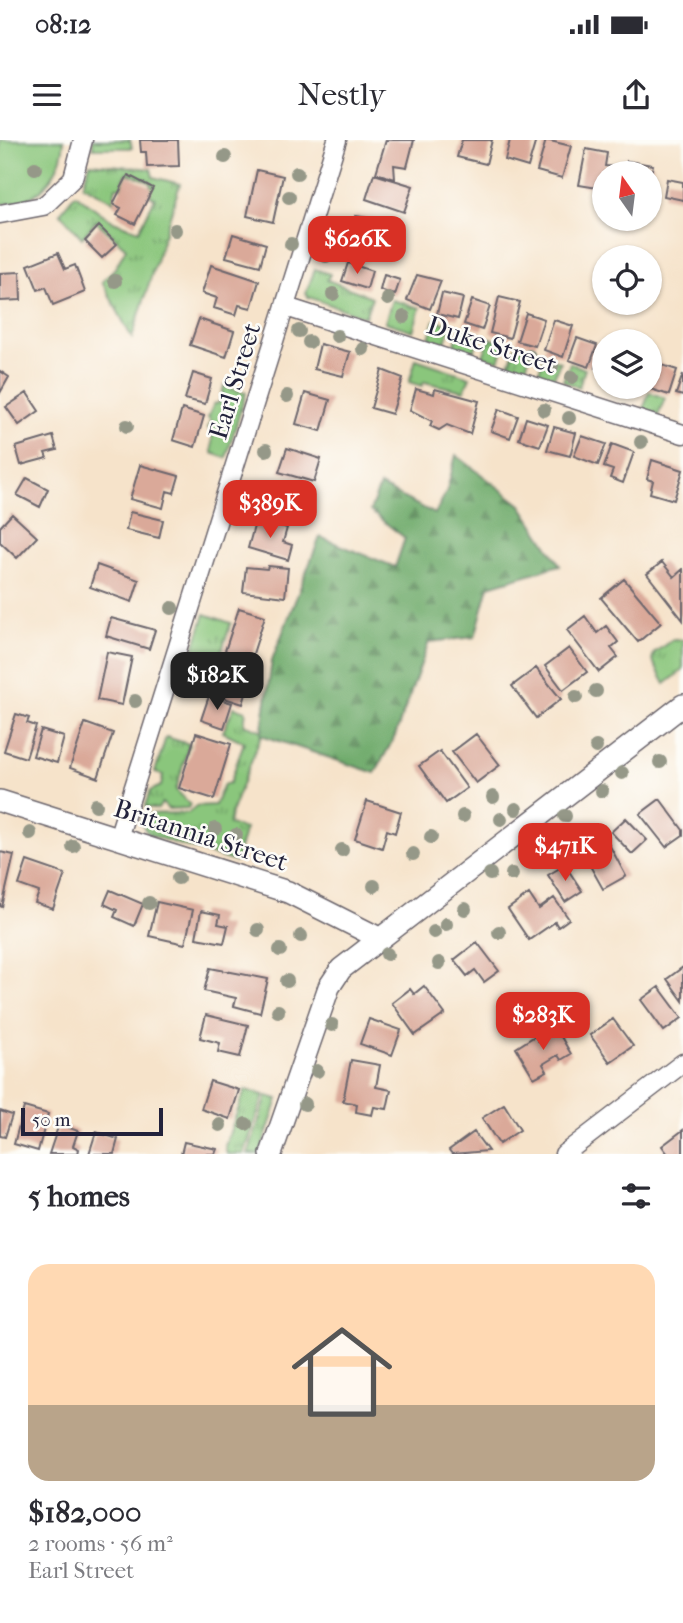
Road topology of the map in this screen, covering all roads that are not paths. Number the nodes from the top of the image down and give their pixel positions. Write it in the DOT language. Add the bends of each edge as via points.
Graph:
graph roads {
  1 [pos="83,140"];
  2 [pos="337,140"];
  3 [pos="0,214"];
  4 [pos="286,307"];
  5 [pos="683,434"];
  6 [pos="683,705"];
  7 [pos="0,801"];
  8 [pos="118,838"];
  9 [pos="379,938"];
  10 [pos="683,1063"];
  11 [pos="271,1154"];
  12 [pos="564,1154"];
  1 -- 3 [label="street" via="73,178 47,203"];
  2 -- 4 [label="street, Earl Street"];
  4 -- 5 [label="street, Duke Street"];
  4 -- 8 [label="street, Earl Street"];
  6 -- 9 [label="street"];
  7 -- 8 [label="street, Britannia Street"];
  8 -- 9 [label="street, Britannia Street" via="288,892"];
  9 -- 11 [label="street" via="352,958 329,987"];
  10 -- 12 [label="street"];
}
